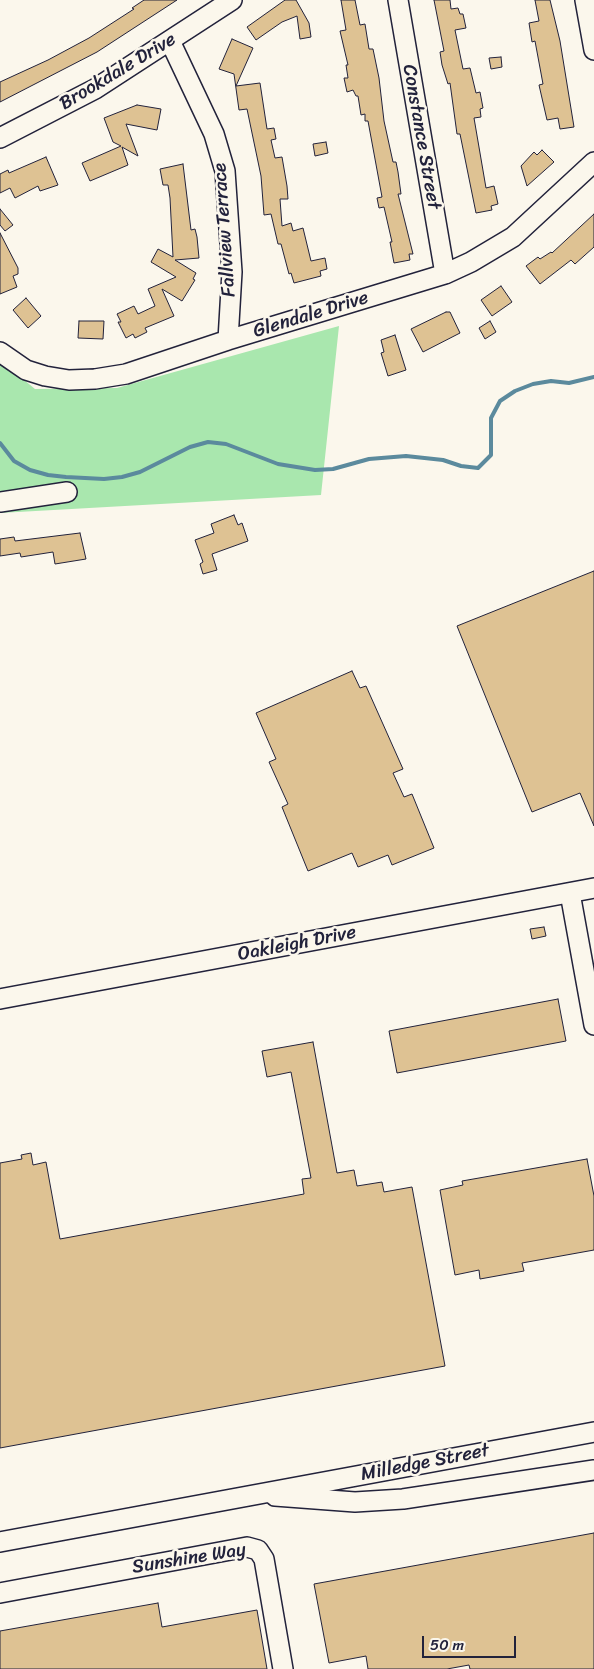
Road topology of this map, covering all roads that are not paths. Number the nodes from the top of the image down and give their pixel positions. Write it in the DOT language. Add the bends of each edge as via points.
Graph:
graph roads {
  1 [pos="232,0"];
  2 [pos="398,0"];
  3 [pos="585,0"];
  4 [pos="170,41"];
  5 [pos="594,50"];
  6 [pos="0,138"];
  7 [pos="594,162"];
  8 [pos="445,274"];
  9 [pos="228,340"];
  10 [pos="0,352"];
  11 [pos="67,492"];
  12 [pos="0,502"];
  13 [pos="594,888"];
  14 [pos="570,893"];
  15 [pos="0,999"];
  16 [pos="594,1025"];
  17 [pos="594,1432"];
  18 [pos="594,1470"];
  19 [pos="257,1494"];
  20 [pos="0,1542"];
  21 [pos="0,1593"];
  22 [pos="283,1669"];
  1 -- 4 [label="street, Brookdale Drive"];
  2 -- 8 [label="street, Constance Street"];
  3 -- 5 [label="street"];
  4 -- 6 [label="street, Brookdale Drive" via="95,89"];
  4 -- 9 [label="street, Fallview Terrace" via="214,134 225,171 232,272"];
  7 -- 8 [label="street, Glendale Drive" via="513,237"];
  8 -- 9 [label="street, Glendale Drive"];
  9 -- 10 [label="street, Glendale Drive" via="126,374 95,379 69,380 45,376 26,370"];
  11 -- 12 [label="street"];
  13 -- 14 [label="street, Oakleigh Drive"];
  14 -- 15 [label="street, Oakleigh Drive"];
  14 -- 16 [label="street"];
  17 -- 19 [label="street, Milledge Street"];
  18 -- 19 [label="street, Milledge Street" via="403,1499 306,1500"];
  19 -- 20 [label="street, Milledge Street"];
  21 -- 22 [label="street, Sunshine Way" via="253,1548 264,1558"];
}
